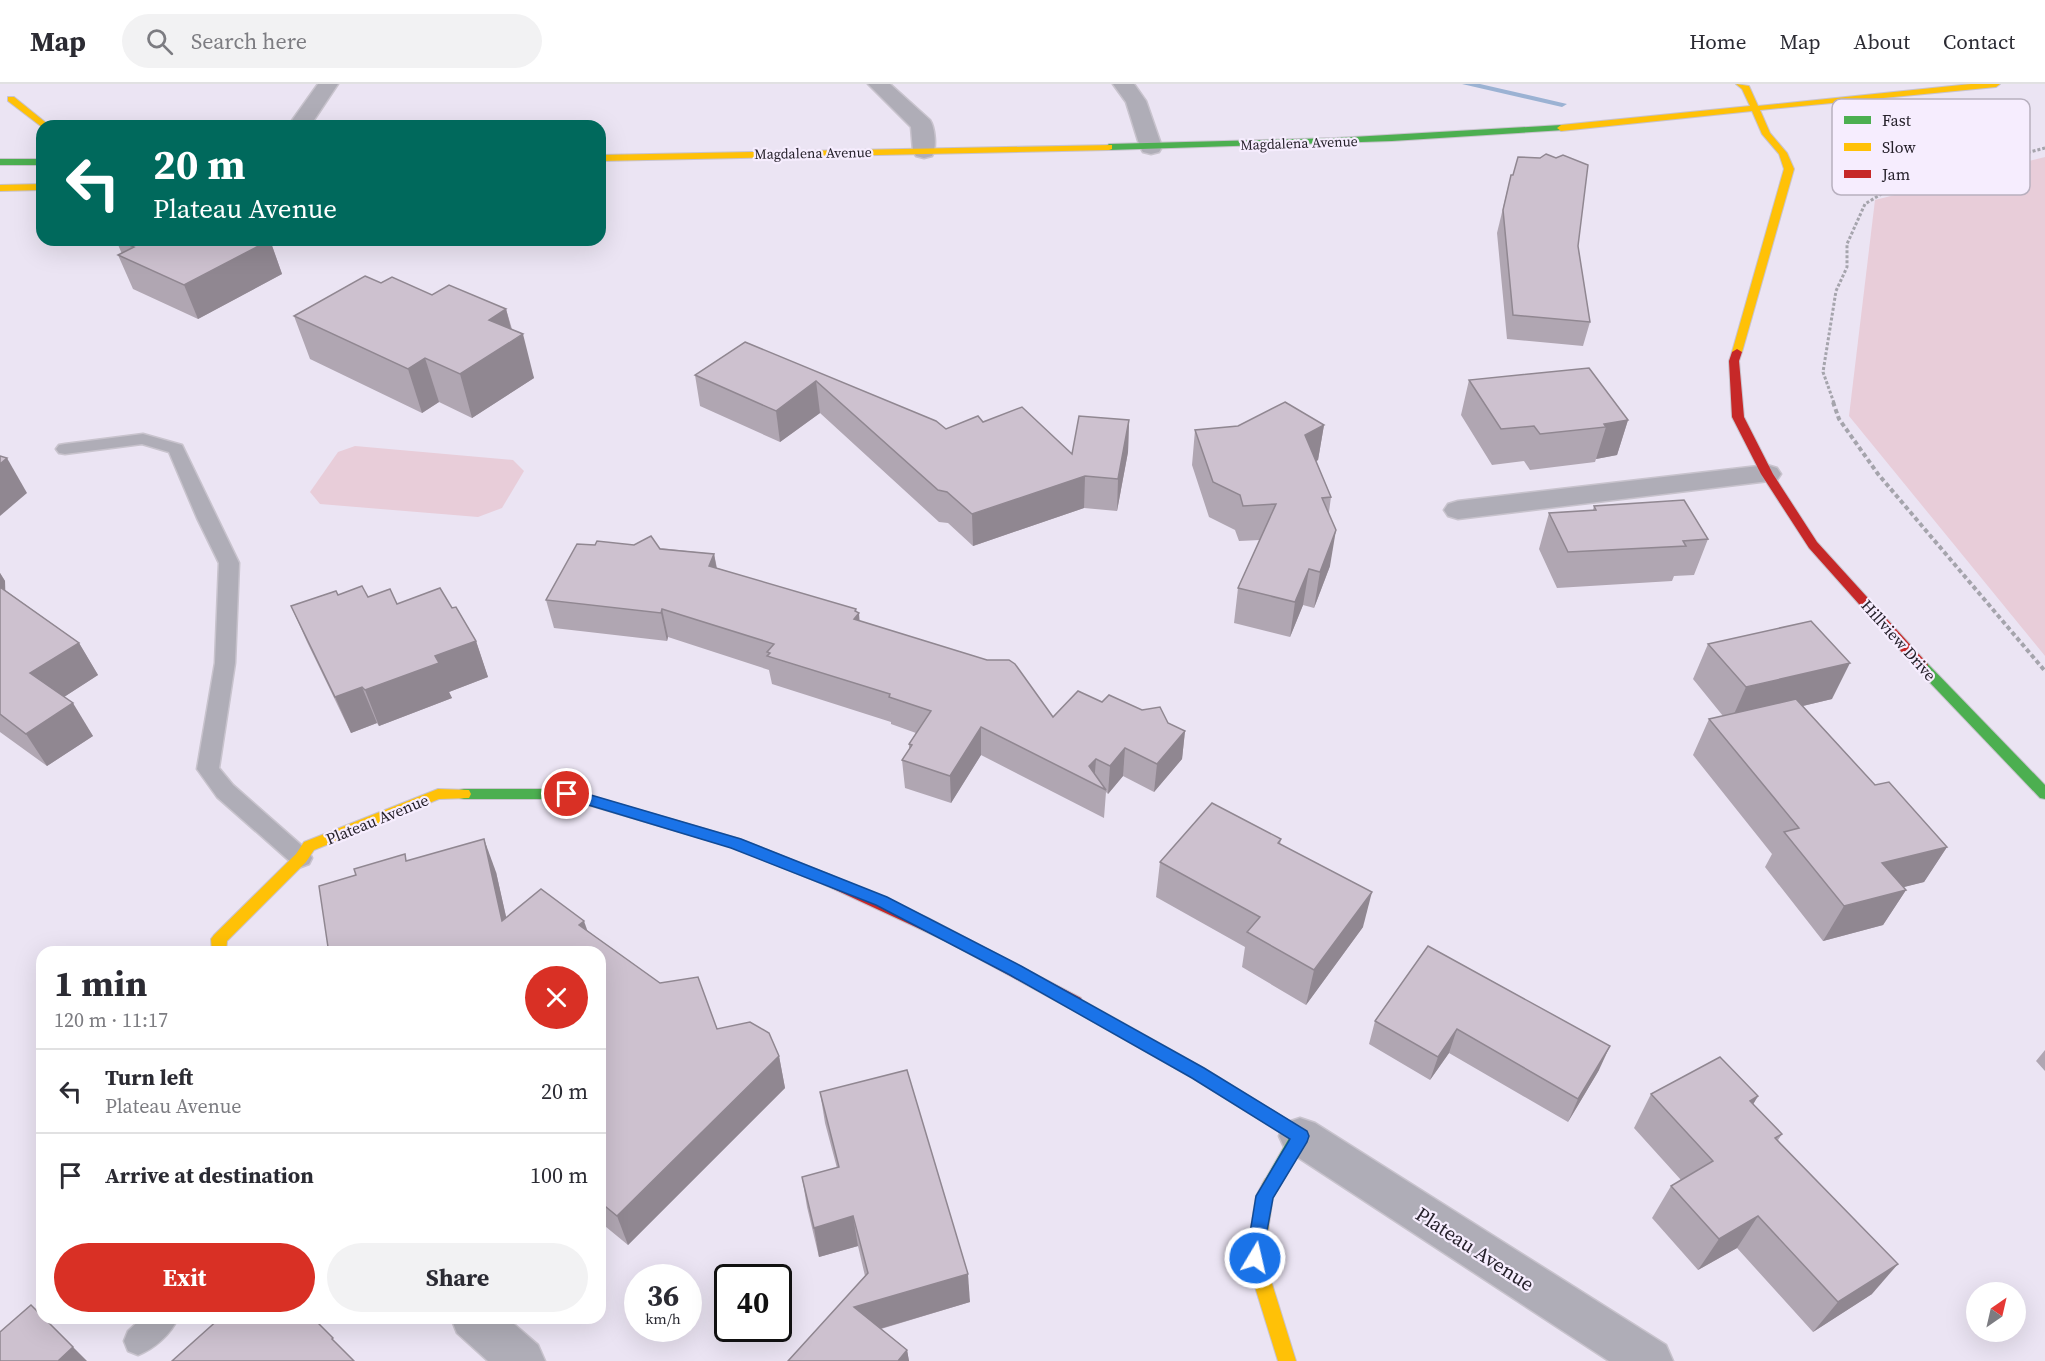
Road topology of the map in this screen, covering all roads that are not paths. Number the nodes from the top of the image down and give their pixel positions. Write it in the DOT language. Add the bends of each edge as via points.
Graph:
graph roads {
  1 [pos="9,84"];
  2 [pos="328,84"];
  3 [pos="878,84"];
  4 [pos="1123,84"];
  5 [pos="1740,84"];
  6 [pos="1996,84"];
  7 [pos="1851,99"];
  8 [pos="1832,101"];
  9 [pos="1754,109"];
  10 [pos="36,120"];
  11 [pos="303,120"];
  12 [pos="1151,147"];
  13 [pos="924,151"];
  14 [pos="606,158"];
  15 [pos="0,162"];
  16 [pos="36,162"];
  17 [pos="36,187"];
  18 [pos="0,188"];
  19 [pos="65,449"];
  20 [pos="1767,474"];
  21 [pos="1458,510"];
  22 [pos="2045,794"];
  23 [pos="301,858"];
  24 [pos="219,946"];
  25 [pos="1300,1136"];
  26 [pos="157,1324"];
  27 [pos="480,1324"];
  28 [pos="138,1341"];
  29 [pos="522,1361"];
  30 [pos="1287,1361"];
  31 [pos="1650,1361"];
  1 -- 10 [label="main road" via="8,104"];
  2 -- 11 [label="street"];
  3 -- 13 [label="street" via="922,125"];
  4 -- 12 [label="street" via="1136,101"];
  5 -- 9 [label="main road, Hillview Drive" via="1746,88"];
  6 -- 7 [label="main road, Magdalena Avenue"];
  8 -- 9 [label="main road, Magdalena Avenue"];
  9 -- 12 [label="main road, Magdalena Avenue" via="1473,135"];
  9 -- 20 [label="main road, Hillview Drive" via="1768,138 1783,153 1789,170 1734,361 1738,417"];
  12 -- 13 [label="main road, Magdalena Avenue"];
  13 -- 14 [label="main road, Magdalena Avenue"];
  15 -- 16 [label="main road"];
  17 -- 18 [label="main road"];
  19 -- 23 [label="lane" via="143,439 176,449 229,563 225,663 208,769 225,791"];
  20 -- 21 [label="street"];
  20 -- 22 [label="main road, Hillview Drive" via="1813,544 1940,686"];
  23 -- 24 [label="main road, Plateau Avenue" via="219,939"];
  23 -- 25 [label="main road, Plateau Avenue" via="309,846 438,794 567,794 735,843 881,901 1016,970"];
  25 -- 30 [label="main road" via="1265,1196 1255,1258"];
  25 -- 31 [label="street, Plateau Avenue"];
  26 -- 28 [label="lane"];
  27 -- 29 [label="street"];
}
